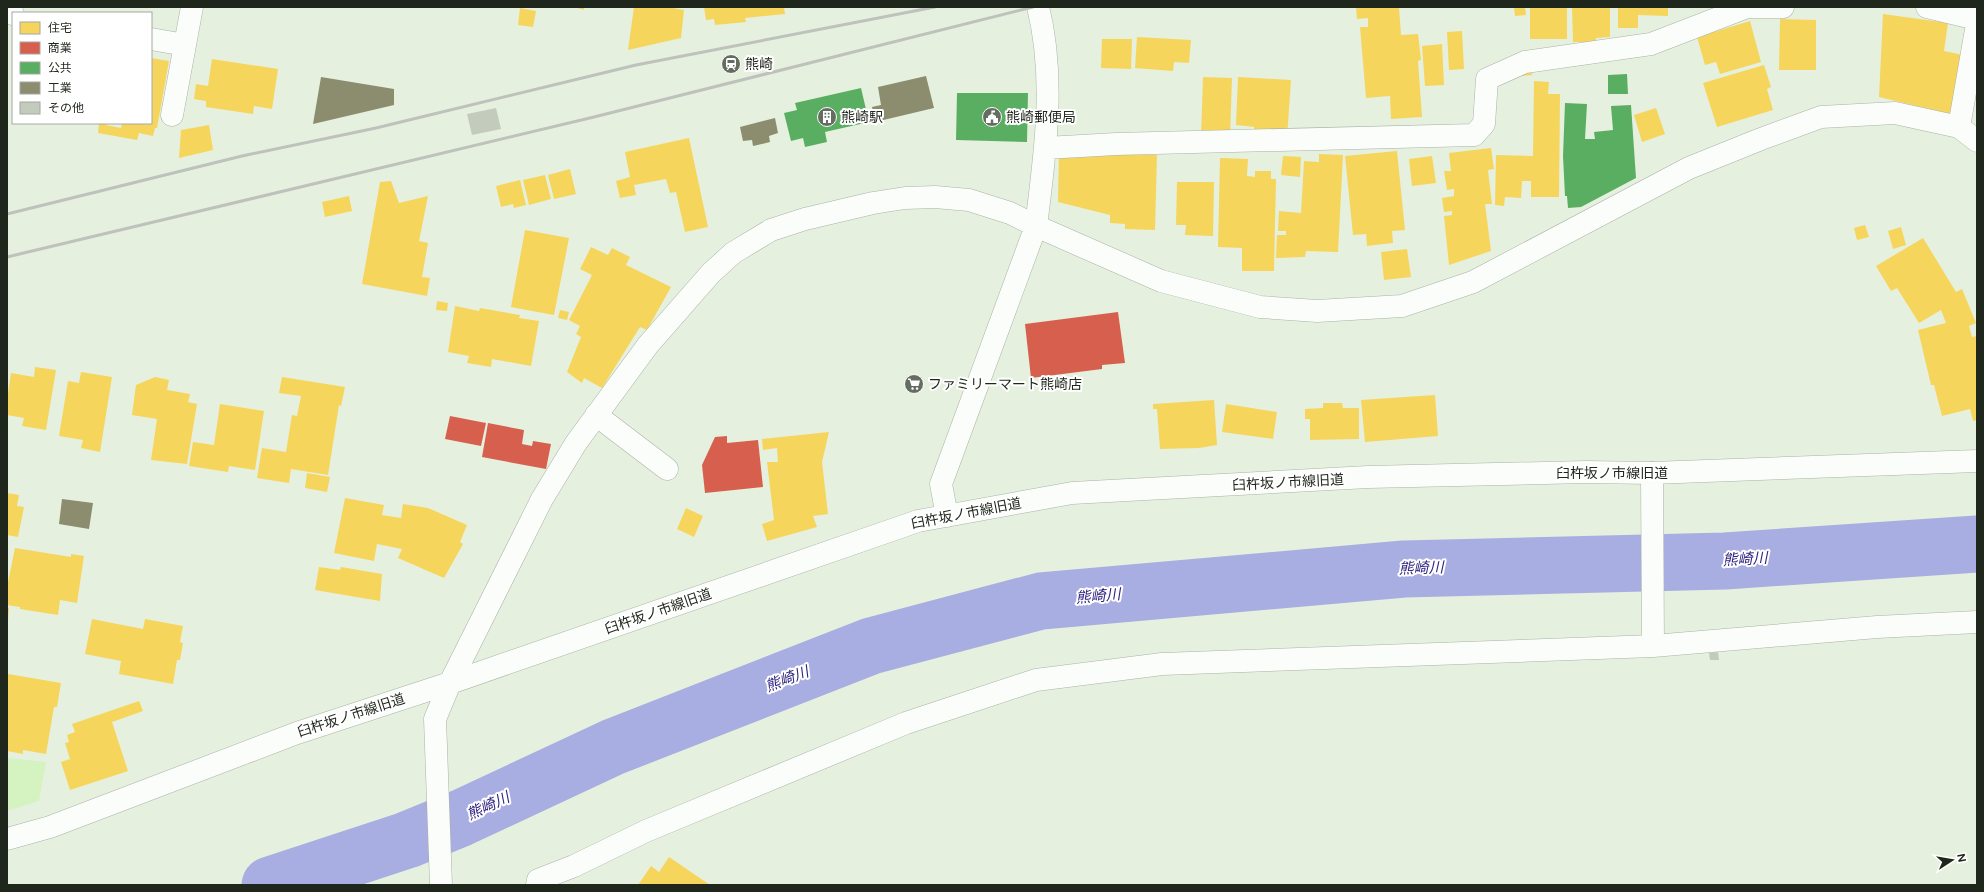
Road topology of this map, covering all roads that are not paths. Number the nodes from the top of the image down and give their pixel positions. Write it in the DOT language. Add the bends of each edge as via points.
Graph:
graph roads {
  1 [pos="192,7"];
  2 [pos="1038,7"];
  3 [pos="1783,7"];
  4 [pos="1926,7"];
  5 [pos="1977,19"];
  6 [pos="1977,24"];
  7 [pos="152,39"];
  8 [pos="185,45"];
  9 [pos="172,115"];
  10 [pos="1959,127"];
  11 [pos="1977,141"];
  12 [pos="1046,148"];
  13 [pos="1036,226"];
  14 [pos="603,420"];
  15 [pos="1977,461"];
  16 [pos="666,469"];
  17 [pos="1652,483"];
  18 [pos="947,516"];
  19 [pos="1977,622"];
  20 [pos="1653,643"];
  21 [pos="450,683"];
  22 [pos="7,839"];
  23 [pos="440,885"];
  24 [pos="537,885"];
  1 -- 8 [label="street"];
  2 -- 12 [label="street" via="1048,55"];
  3 -- 12 [label="street" via="1747,7 1651,44 1525,62 1488,79 1484,124 1474,135"];
  4 -- 5 [label="street"];
  6 -- 10 [label="street"];
  7 -- 8 [label="street"];
  8 -- 9 [label="street"];
  10 -- 11 [label="street"];
  10 -- 13 [label="street" via="1895,113 1821,117 1760,138 1689,168 1473,282 1402,306 1317,311 1260,307 1161,281"];
  12 -- 13 [label="street"];
  13 -- 14 [label="street" via="1010,213 968,200 936,197 872,203 771,230 732,253 711,273 648,345"];
  13 -- 18 [label="street" via="941,484"];
  14 -- 16 [label="street"];
  14 -- 21 [label="street" via="576,443 542,499"];
  15 -- 17 [label="street, 臼杵坂ノ市線旧道"];
  17 -- 18 [label="street, 臼杵坂ノ市線旧道" via="1586,472 1368,477 1072,493"];
  17 -- 20 [label="street"];
  18 -- 21 [label="street, 臼杵坂ノ市線旧道" via="918,521"];
  19 -- 20 [label="street"];
  20 -- 24 [label="street" via="1162,664 1036,680 906,723 646,831 574,866 538,880"];
  21 -- 22 [label="street, 臼杵坂ノ市線旧道" via="297,733 50,827"];
  21 -- 23 [label="street" via="435,719"];
}
